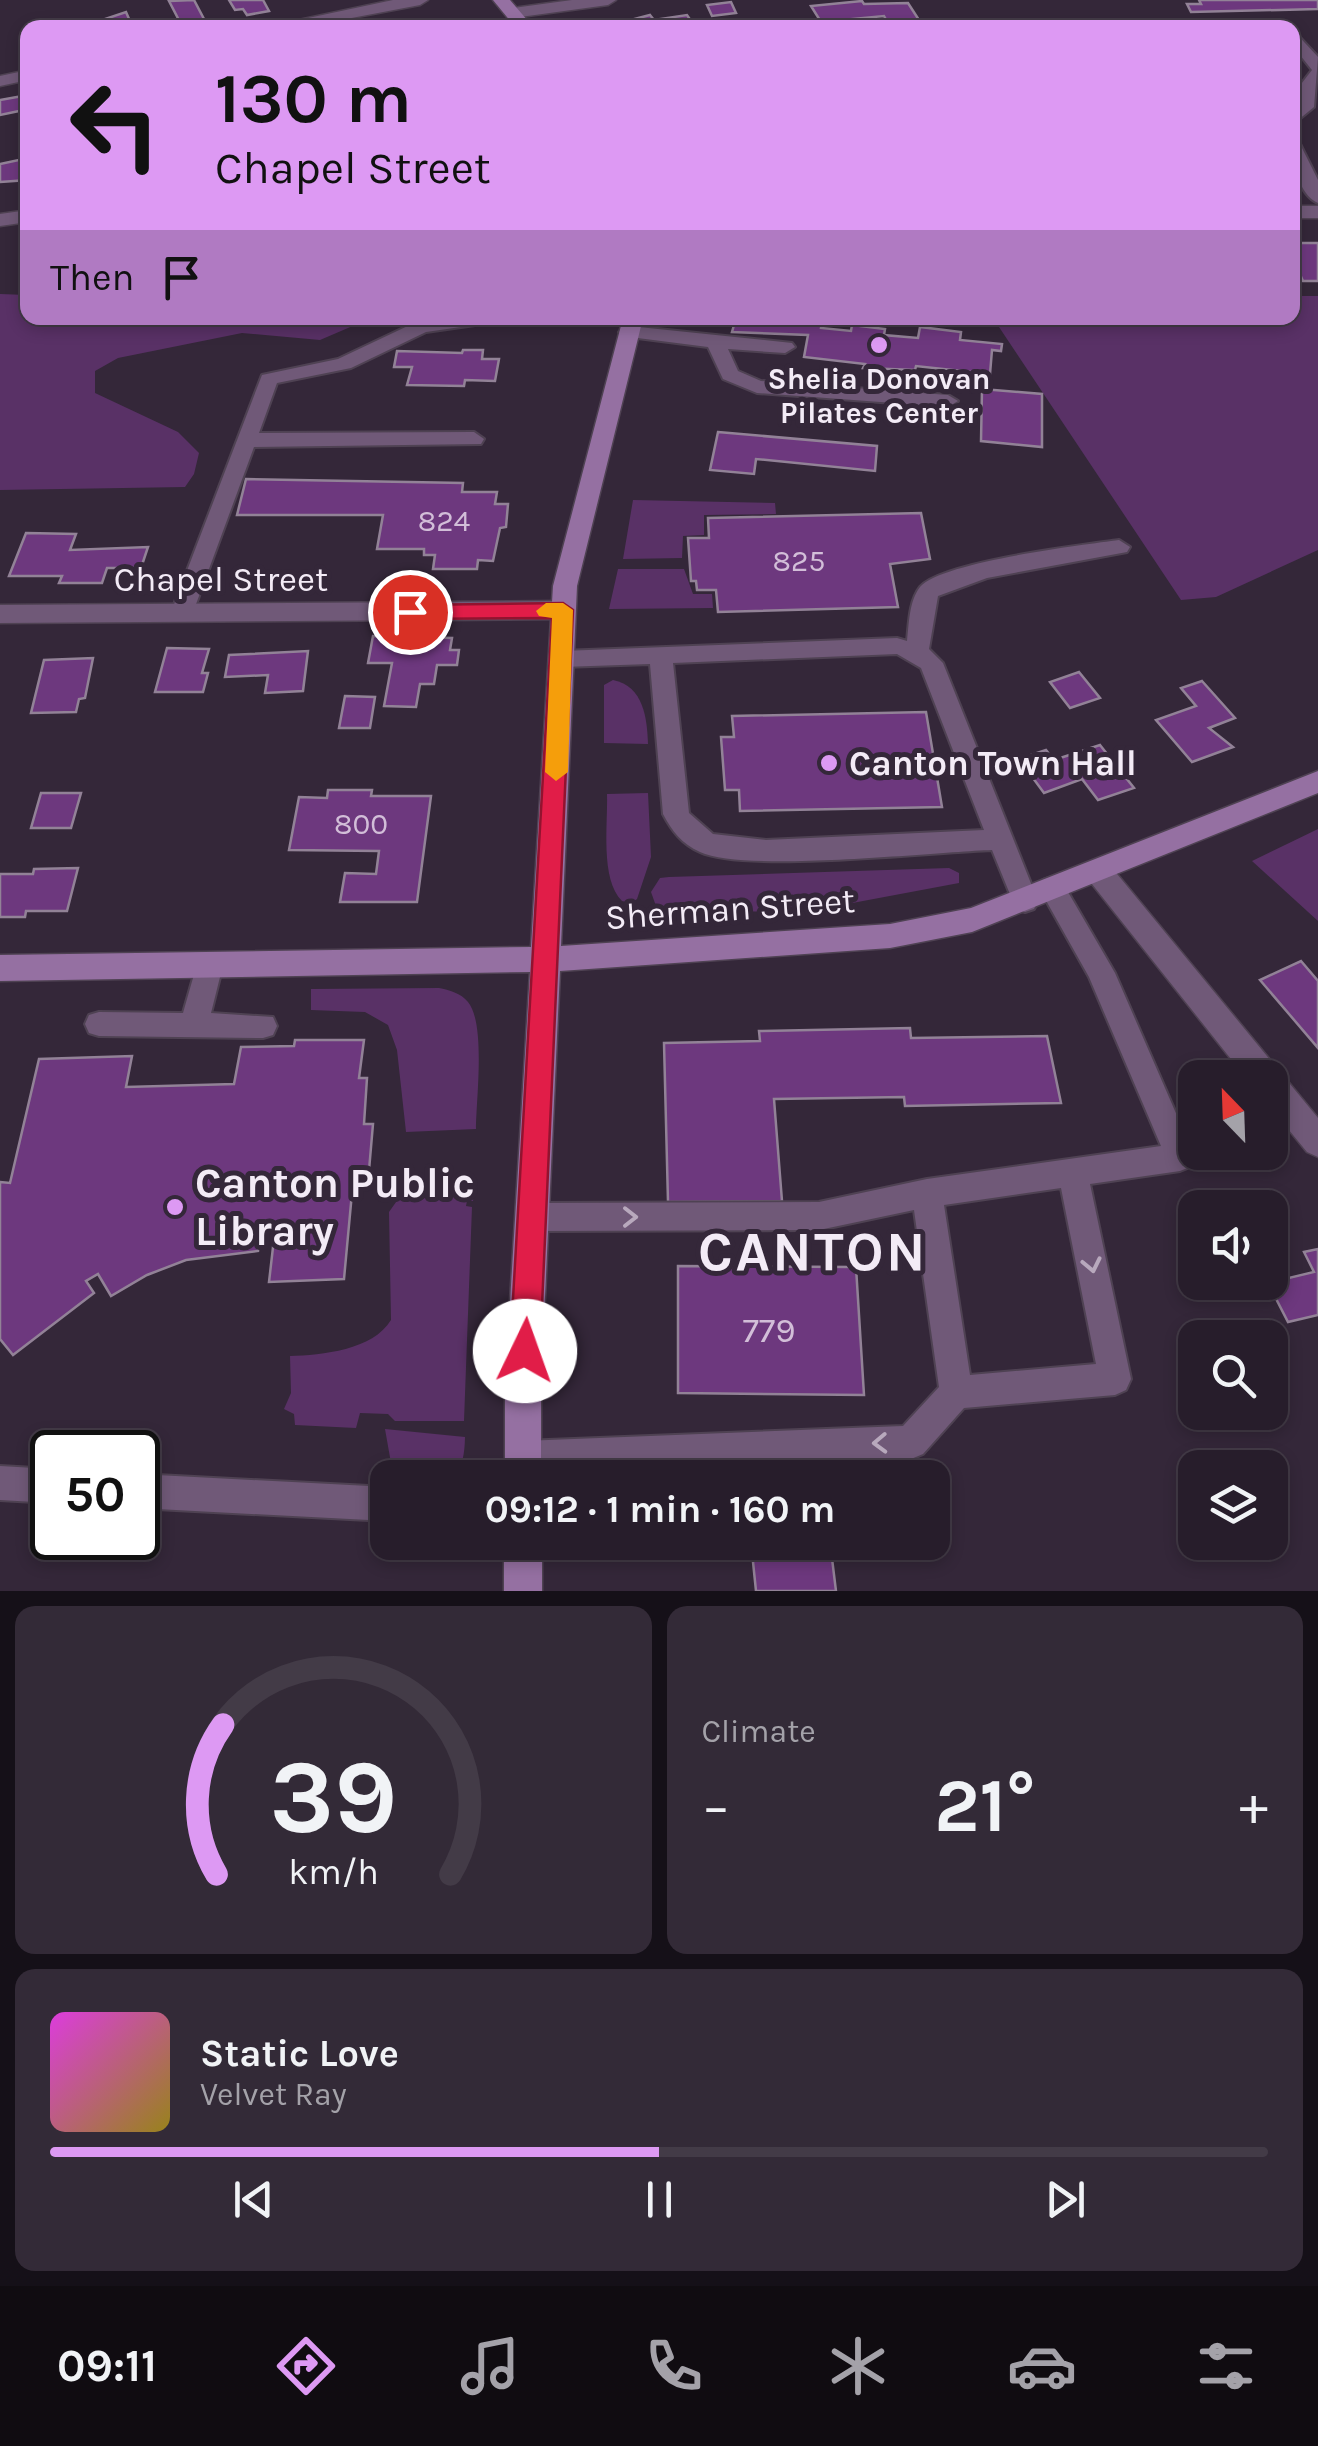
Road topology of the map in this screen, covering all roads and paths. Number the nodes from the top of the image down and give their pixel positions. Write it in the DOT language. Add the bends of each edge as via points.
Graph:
graph roads {
  1 [pos="420,0"];
  2 [pos="608,0"];
  3 [pos="507,6"];
  4 [pos="312,20"];
  5 [pos="1300,45"];
  6 [pos="1318,70"];
  7 [pos="1300,113"];
  8 [pos="1300,160"];
  9 [pos="1318,198"];
  10 [pos="435,325"];
  11 [pos="631,325"];
  12 [pos="714,342"];
  13 [pos="784,347"];
  14 [pos="948,401"];
  15 [pos="474,439"];
  16 [pos="246,440"];
  17 [pos="1119,547"];
  18 [pos="563,610"];
  19 [pos="0,614"];
  20 [pos="181,615"];
  21 [pos="918,652"];
  22 [pos="660,655"];
  23 [pos="562,659"];
  24 [pos="1318,782"];
  25 [pos="1000,839"];
  26 [pos="1098,871"];
  27 [pos="1052,888"];
  28 [pos="1025,901"];
  29 [pos="548,960"];
  30 [pos="209,965"];
  31 [pos="0,968"];
  32 [pos="99,1024"];
  33 [pos="194,1026"];
  34 [pos="263,1026"];
  35 [pos="1252,1060"];
  36 [pos="1288,1105"];
  37 [pos="1318,1142"];
  38 [pos="1072,1170"];
  39 [pos="928,1193"];
  40 [pos="533,1217"];
  41 [pos="956,1392"];
  42 [pos="523,1460"];
  43 [pos="642,1460"];
  44 [pos="0,1483"];
  45 [pos="30,1485"];
  46 [pos="160,1491"];
  47 [pos="370,1503"];
  48 [pos="523,1560"];
  49 [pos="523,1591"];
  1 -- 4 [label="street"];
  2 -- 3 [label="street"];
  5 -- 6 [label="lane"];
  6 -- 7 [label="lane" via="1309,78"];
  8 -- 9 [label="lane"];
  10 -- 16 [label="lane" via="344,364 269,379"];
  11 -- 12 [label="lane"];
  11 -- 18 [label="main road"];
  12 -- 13 [label="lane"];
  12 -- 14 [label="lane" via="730,375 757,387"];
  15 -- 16 [label="lane"];
  16 -- 20 [label="lane"];
  17 -- 21 [label="lane" via="935,585 927,594"];
  18 -- 20 [label="street, Chapel Street"];
  18 -- 23 [label="main road"];
  19 -- 20 [label="street, Chapel Street"];
  21 -- 22 [label="lane" via="897,646"];
  21 -- 25 [label="lane" via="930,663"];
  22 -- 23 [label="lane"];
  22 -- 25 [label="lane" via="676,814 707,844 766,850"];
  23 -- 29 [label="main road"];
  24 -- 26 [label="main road, Sherman Street"];
  25 -- 28 [label="lane"];
  26 -- 27 [label="main road, Sherman Street"];
  26 -- 35 [label="street"];
  27 -- 28 [label="main road, Sherman Street"];
  27 -- 38 [label="lane" via="1101,973 1180,1157"];
  28 -- 29 [label="main road, Sherman Street" via="972,920 890,936"];
  29 -- 30 [label="main road, Sherman Street"];
  29 -- 40 [label="main road"];
  30 -- 31 [label="main road, Sherman Street"];
  30 -- 33 [label="lane"];
  32 -- 33 [label="lane"];
  33 -- 34 [label="lane"];
  36 -- 37 [label="street"];
  38 -- 39 [label="lane"];
  38 -- 41 [label="lane, one-way" via="1116,1380"];
  40 -- 39 [label="lane, one-way" via="819,1216"];
  39 -- 41 [label="lane"];
  40 -- 42 [label="main road"];
  41 -- 43 [label="lane, one-way" via="910,1442"];
  44 -- 45 [label="lane"];
  46 -- 47 [label="lane"];
  48 -- 49 [label="main road"];
}
